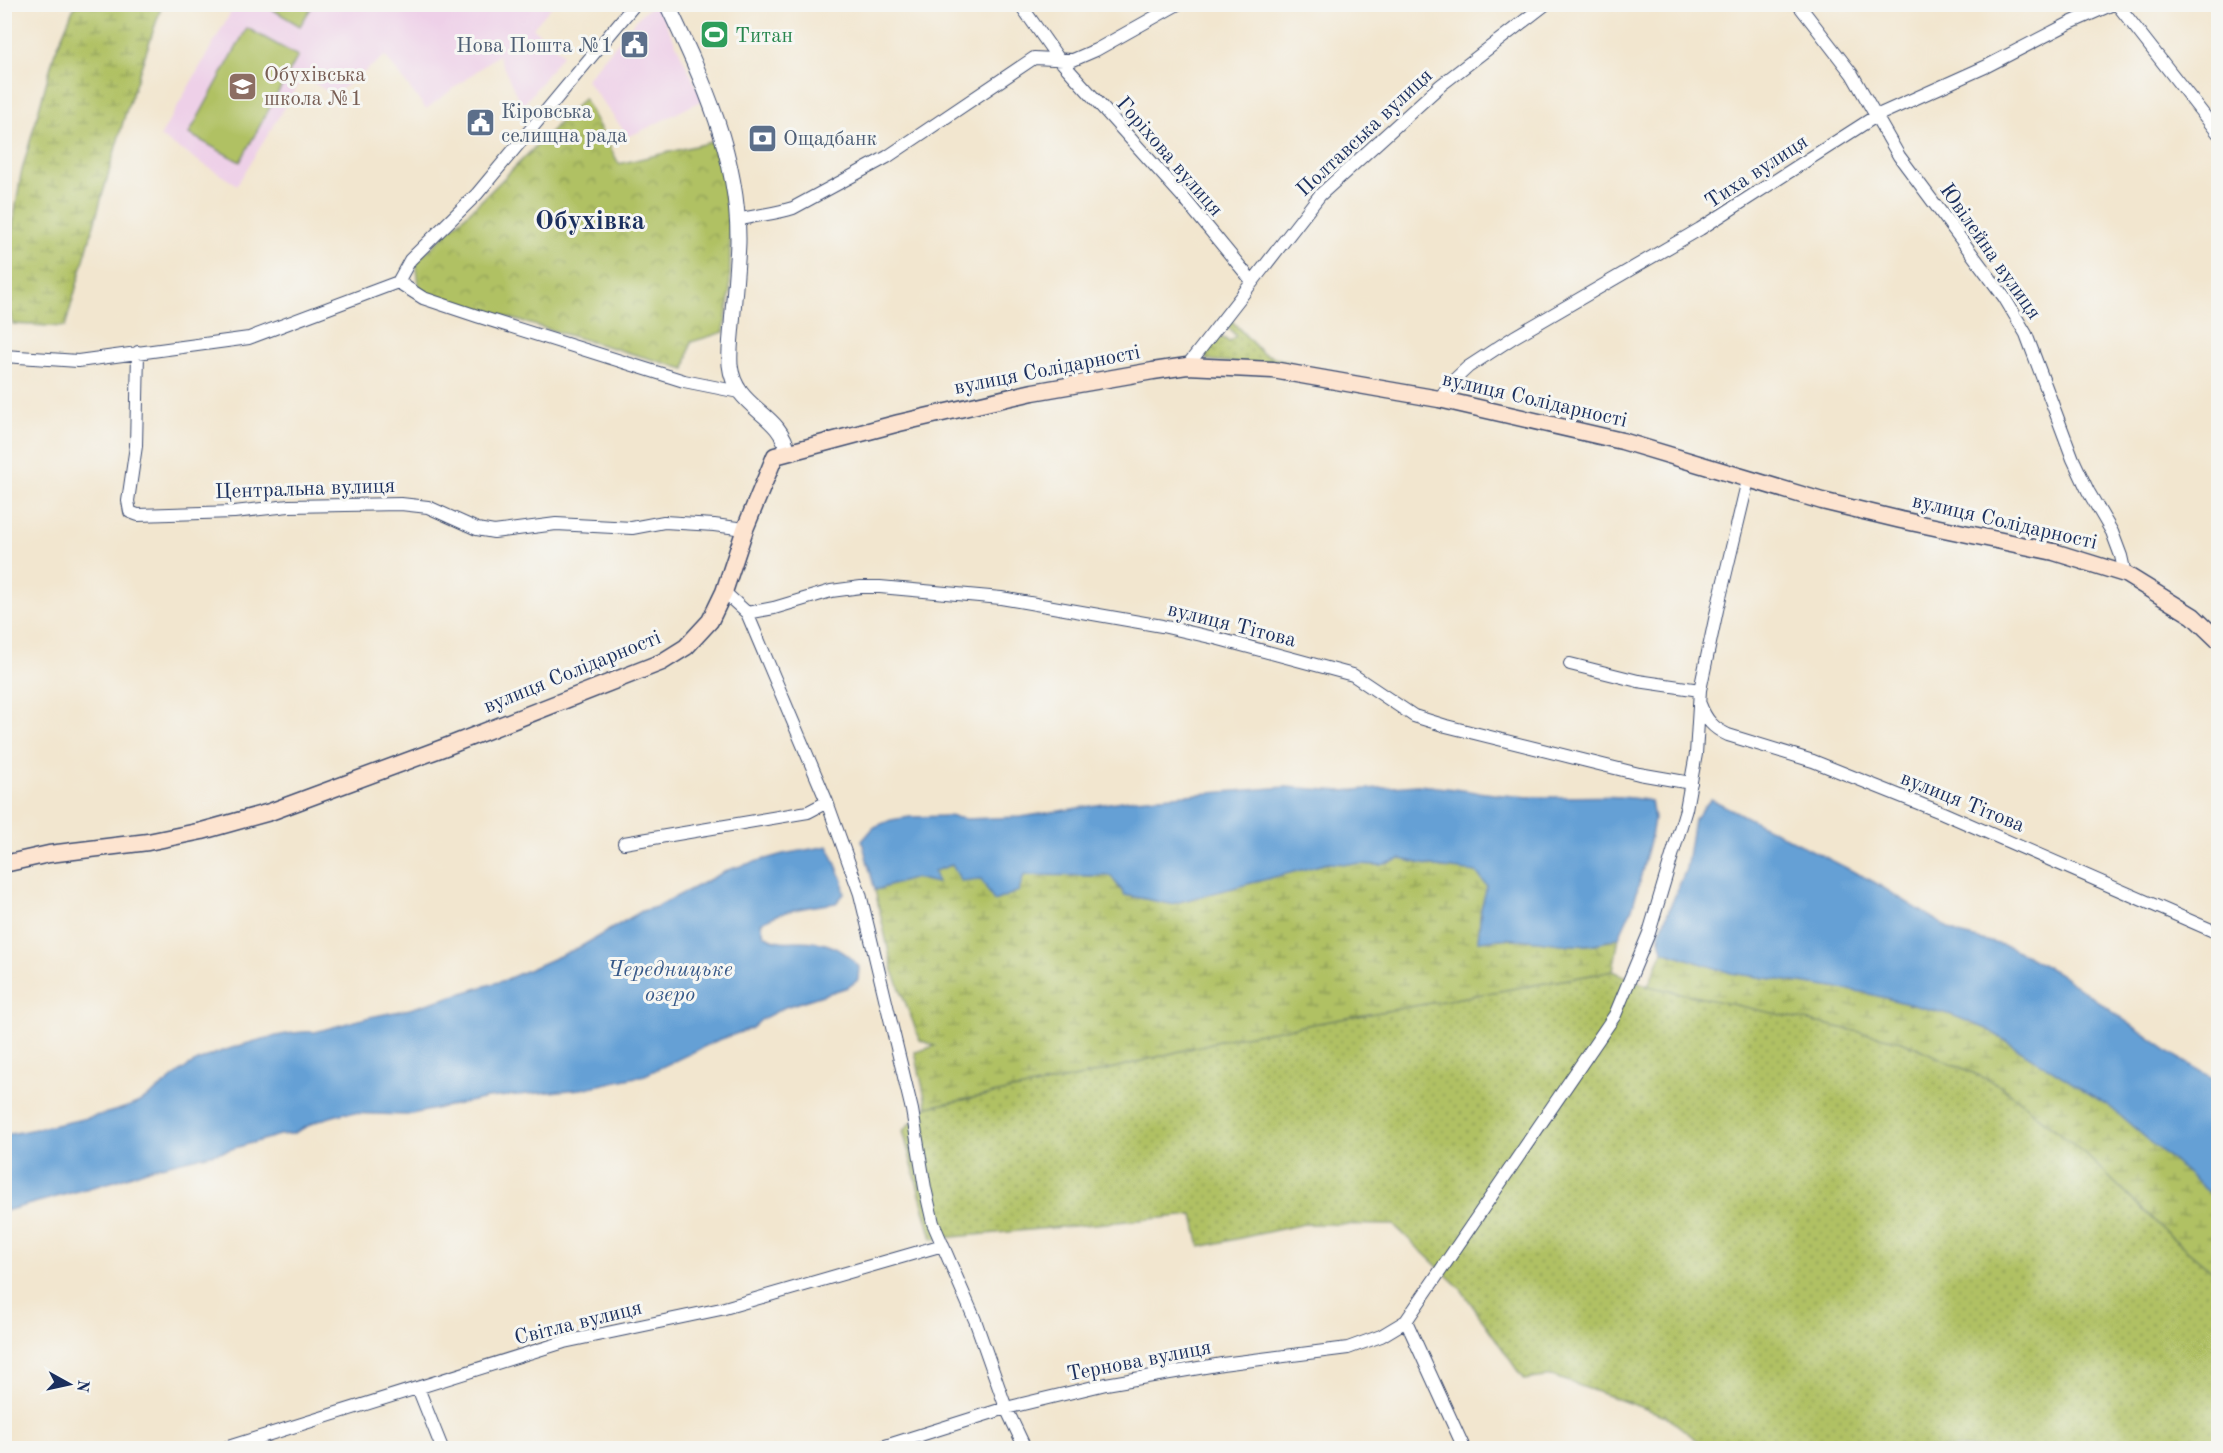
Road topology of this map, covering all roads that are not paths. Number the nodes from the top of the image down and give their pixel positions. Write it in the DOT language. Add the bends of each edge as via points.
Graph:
graph roads {
  1 [pos="635,4"];
  2 [pos="667,4"];
  3 [pos="1020,4"];
  4 [pos="1178,4"];
  5 [pos="1546,4"];
  6 [pos="1798,4"];
  7 [pos="2115,4"];
  8 [pos="1058,58"];
  9 [pos="1876,117"];
  10 [pos="2218,133"];
  11 [pos="738,220"];
  12 [pos="1252,281"];
  13 [pos="398,282"];
  14 [pos="138,352"];
  15 [pos="4,356"];
  16 [pos="1187,366"];
  17 [pos="738,392"];
  18 [pos="1439,399"];
  19 [pos="788,452"];
  20 [pos="1748,480"];
  21 [pos="745,529"];
  22 [pos="2125,574"];
  23 [pos="724,592"];
  24 [pos="747,613"];
  25 [pos="2218,640"];
  26 [pos="1570,664"];
  27 [pos="1700,690"];
  28 [pos="1700,703"];
  29 [pos="1691,783"];
  30 [pos="827,802"];
  31 [pos="624,843"];
  32 [pos="4,864"];
  33 [pos="2218,933"];
  34 [pos="943,1245"];
  35 [pos="1406,1321"];
  36 [pos="418,1388"];
  37 [pos="1006,1408"];
  38 [pos="225,1449"];
  39 [pos="442,1449"];
  40 [pos="879,1449"];
  41 [pos="1025,1449"];
  42 [pos="1464,1449"];
  1 -- 13 [label="street" via="477,194 410,260"];
  2 -- 11 [label="street" via="720,128"];
  3 -- 8 [label="street, Горіхова вулиця"];
  4 -- 8 [label="street" via="1096,50 1073,60"];
  5 -- 12 [label="street, Полтавська вулиця" via="1441,85 1320,195"];
  6 -- 9 [label="street, Ювілейна вулиця" via="1852,74"];
  7 -- 9 [label="street, Тиха вулиця"];
  7 -- 10 [label="street"];
  8 -- 11 [label="street" via="1034,58 887,157 793,208"];
  8 -- 12 [label="street, Горіхова вулиця"];
  9 -- 18 [label="street, Тиха вулиця" via="1700,229 1514,337 1468,368"];
  9 -- 22 [label="street, Ювілейна вулиця" via="1899,156 2004,297 2026,334 2073,459 2112,532"];
  11 -- 17 [label="street" via="730,366"];
  12 -- 16 [label="street, Полтавська вулиця"];
  13 -- 14 [label="street" via="249,338"];
  13 -- 17 [label="street" via="423,298 488,320 684,381"];
  14 -- 15 [label="street" via="78,361"];
  14 -- 21 [label="street, Центральна вулиця" via="136,446 128,501 130,512 138,515 401,504 428,507 477,529 494,532 556,524 632,528 664,522"];
  16 -- 18 [label="main road, вулиця Солідарності" via="1273,370"];
  16 -- 19 [label="main road, вулиця Солідарності" via="1033,392"];
  17 -- 19 [label="street" via="772,421"];
  18 -- 20 [label="main road, вулиця Солідарності" via="1622,441"];
  19 -- 21 [label="main road, вулиця Солідарності" via="775,456"];
  20 -- 22 [label="main road, вулиця Солідарності" via="1900,520 2054,552"];
  20 -- 27 [label="street"];
  21 -- 23 [label="main road, вулиця Солідарності"];
  22 -- 25 [label="main road, вулиця Солідарності" via="2193,616"];
  23 -- 24 [label="street"];
  23 -- 32 [label="main road, вулиця Солідарності" via="699,634 662,662 448,746 270,812 202,831"];
  24 -- 29 [label="street, вулиця Тітова" via="831,591 880,587 1001,598 1096,614 1219,639 1353,675 1414,716 1446,726 1639,774"];
  24 -- 30 [label="street"];
  26 -- 27 [label="street" via="1638,681"];
  27 -- 28 [label="street"];
  28 -- 29 [label="street"];
  28 -- 33 [label="street, вулиця Тітова" via="1709,723 1728,735 1813,761 1943,813"];
  29 -- 35 [label="street" via="1649,933 1615,1015"];
  30 -- 31 [label="street" via="808,812"];
  30 -- 34 [label="street" via="860,894 912,1110 933,1223"];
  34 -- 36 [label="street, Світла вулиця" via="721,1309 564,1342"];
  34 -- 37 [label="street"];
  35 -- 37 [label="street, Тернова вулиця" via="1381,1336 1348,1348 1117,1382"];
  35 -- 42 [label="street"];
  36 -- 38 [label="street, Світла вулиця"];
  36 -- 39 [label="street"];
  37 -- 40 [label="street, Тернова вулиця"];
  37 -- 41 [label="street"];
}
